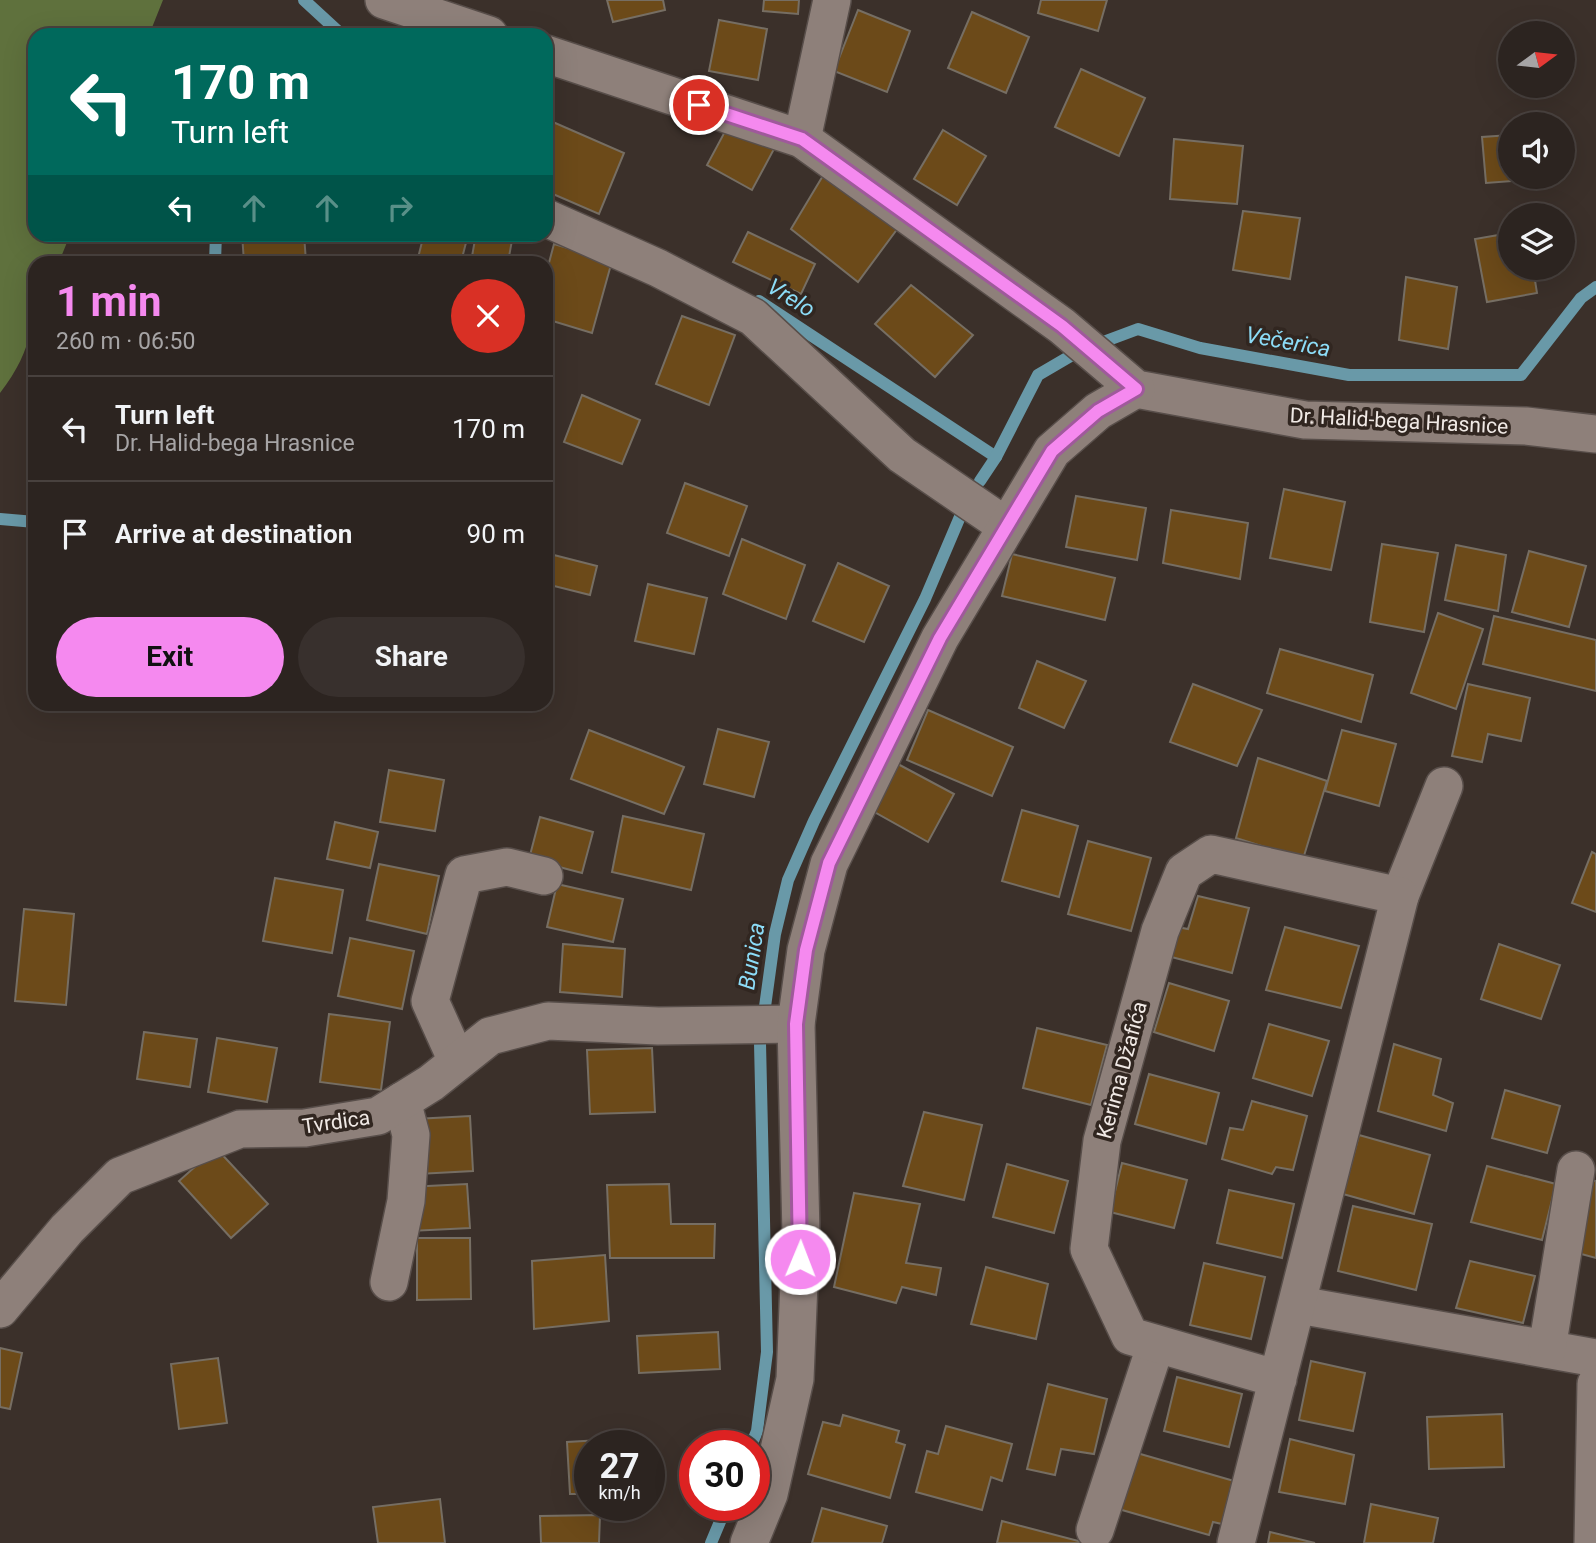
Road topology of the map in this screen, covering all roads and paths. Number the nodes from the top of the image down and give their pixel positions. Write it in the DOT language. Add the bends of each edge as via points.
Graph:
graph roads {
  1 [pos="384,0"];
  2 [pos="832,0"];
  3 [pos="468,28"];
  4 [pos="553,56"];
  5 [pos="802,139"];
  6 [pos="553,221"];
  7 [pos="1123,377"];
  8 [pos="1596,434"];
  9 [pos="1006,526"];
  10 [pos="1444,786"];
  11 [pos="544,876"];
  12 [pos="1400,896"];
  13 [pos="787,1024"];
  14 [pos="457,1061"];
  15 [pos="402,1101"];
  16 [pos="1576,1170"];
  17 [pos="389,1282"];
  18 [pos="1299,1305"];
  19 [pos="0,1309"];
  20 [pos="1156,1344"];
  21 [pos="1547,1349"];
  22 [pos="1596,1358"];
  23 [pos="1278,1380"];
  24 [pos="1596,1384"];
  25 [pos="1095,1530"];
  26 [pos="749,1543"];
  27 [pos="1237,1543"];
  28 [pos="1593,1543"];
  1 -- 3 [label="street"];
  2 -- 5 [label="street"];
  4 -- 5 [label="street"];
  5 -- 7 [label="street" via="1062,326"];
  6 -- 9 [label="street" via="753,317 902,455"];
  7 -- 8 [label="street, Dr. Halid-bega Hrasnice" via="1305,420 1526,426"];
  7 -- 9 [label="street" via="1098,411 1052,451"];
  9 -- 13 [label="street" via="940,638 829,863"];
  10 -- 12 [label="street"];
  11 -- 14 [label="street" via="507,867 464,875 430,1001"];
  12 -- 18 [label="street"];
  12 -- 20 [label="street, Kerima Džafića" via="1211,855 1184,872 1160,932 1102,1141 1089,1249 1130,1336"];
  13 -- 14 [label="street, Tvrdica" via="658,1026 548,1021 490,1036"];
  13 -- 26 [label="street" via="801,1234 795,1379 769,1494"];
  14 -- 15 [label="street, Tvrdica"];
  15 -- 17 [label="street" via="411,1135 406,1201"];
  15 -- 19 [label="street, Tvrdica" via="378,1116 305,1128 240,1129 120,1176 67,1229"];
  16 -- 21 [label="street"];
  18 -- 21 [label="street"];
  18 -- 23 [label="street"];
  20 -- 23 [label="street, Kerima Džafića"];
  20 -- 25 [label="street"];
  21 -- 22 [label="street"];
  23 -- 27 [label="street"];
  24 -- 28 [label="street"];
}
